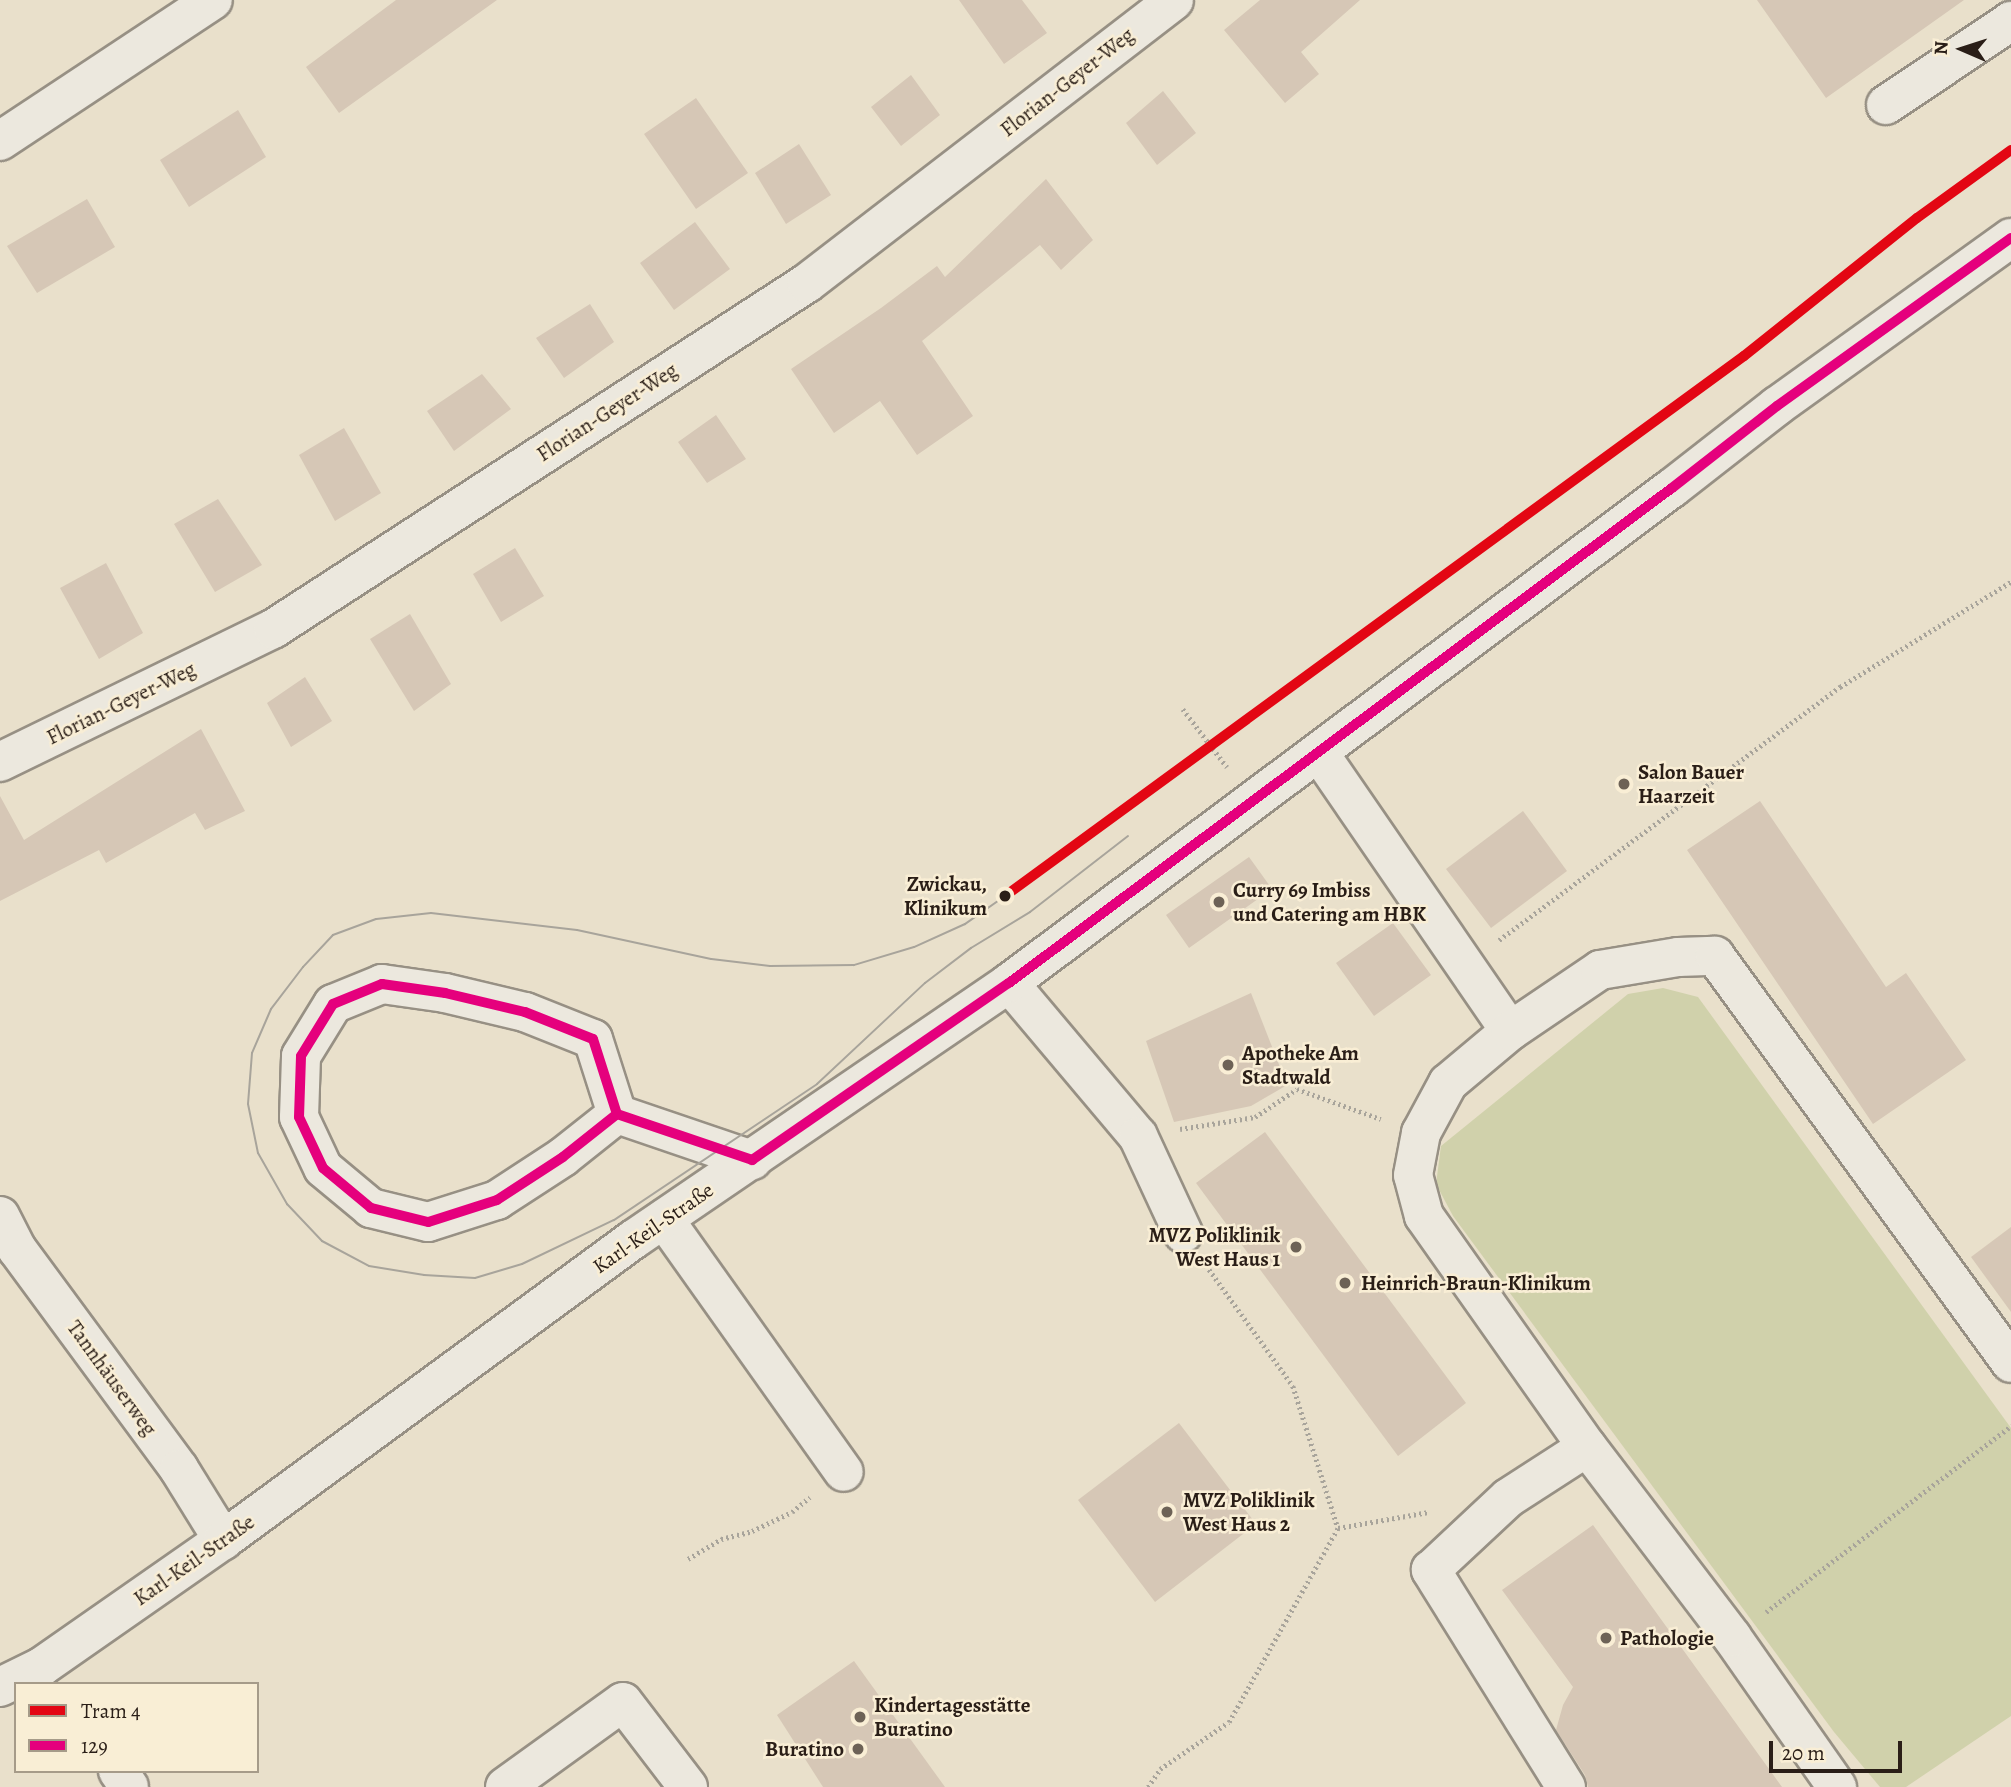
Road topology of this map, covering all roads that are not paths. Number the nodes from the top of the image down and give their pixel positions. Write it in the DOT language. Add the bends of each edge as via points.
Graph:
graph roads {
  1 [pos="213,0"];
  2 [pos="1174,0"];
  3 [pos="2011,21"];
  4 [pos="1885,105"];
  5 [pos="0,141"];
  6 [pos="2011,238"];
  7 [pos="1319,753"];
  8 [pos="0,762"];
  9 [pos="1009,983"];
  10 [pos="1510,1031"];
  11 [pos="617,1114"];
  12 [pos="752,1160"];
  13 [pos="0,1216"];
  14 [pos="664,1219"];
  15 [pos="1183,1233"];
  16 [pos="2011,1363"];
  17 [pos="1587,1447"];
  18 [pos="844,1472"];
  19 [pos="223,1540"];
  20 [pos="48,1675"];
  21 [pos="20,1682"];
  22 [pos="505,1787"];
  23 [pos="688,1787"];
  24 [pos="1566,1787"];
  25 [pos="1837,1787"];
  1 -- 5 [label="street"];
  2 -- 8 [label="street, Florian-Geyer-Weg" via="807,283 273,629"];
  3 -- 4 [label="street"];
  6 -- 7 [label="street, Karl-Keil-Straße" via="1777,406"];
  7 -- 9 [label="street, Karl-Keil-Straße"];
  7 -- 10 [label="street"];
  9 -- 12 [label="street, Karl-Keil-Straße"];
  9 -- 15 [label="street" via="1138,1136"];
  10 -- 16 [label="street" via="1600,970 1715,956"];
  10 -- 17 [label="street" via="1448,1083 1421,1133 1413,1175 1424,1216"];
  11 -- 11 [label="street" via="593,1039 525,1012 445,993 382,984 333,1003 301,1056 299,1117 323,1168 371,1208 428,1223 497,1200"];
  11 -- 12 [label="street"];
  12 -- 14 [label="street, Karl-Keil-Straße"];
  13 -- 19 [label="street, Tannhäuserweg" via="18,1249 179,1469"];
  14 -- 18 [label="street"];
  14 -- 19 [label="street, Karl-Keil-Straße"];
  17 -- 24 [label="street" via="1508,1498 1431,1570"];
  17 -- 25 [label="street" via="1732,1637"];
  19 -- 20 [label="street, Karl-Keil-Straße"];
  20 -- 21 [label="street, Karl-Keil-Straße"];
  22 -- 23 [label="street" via="623,1702"];
}
